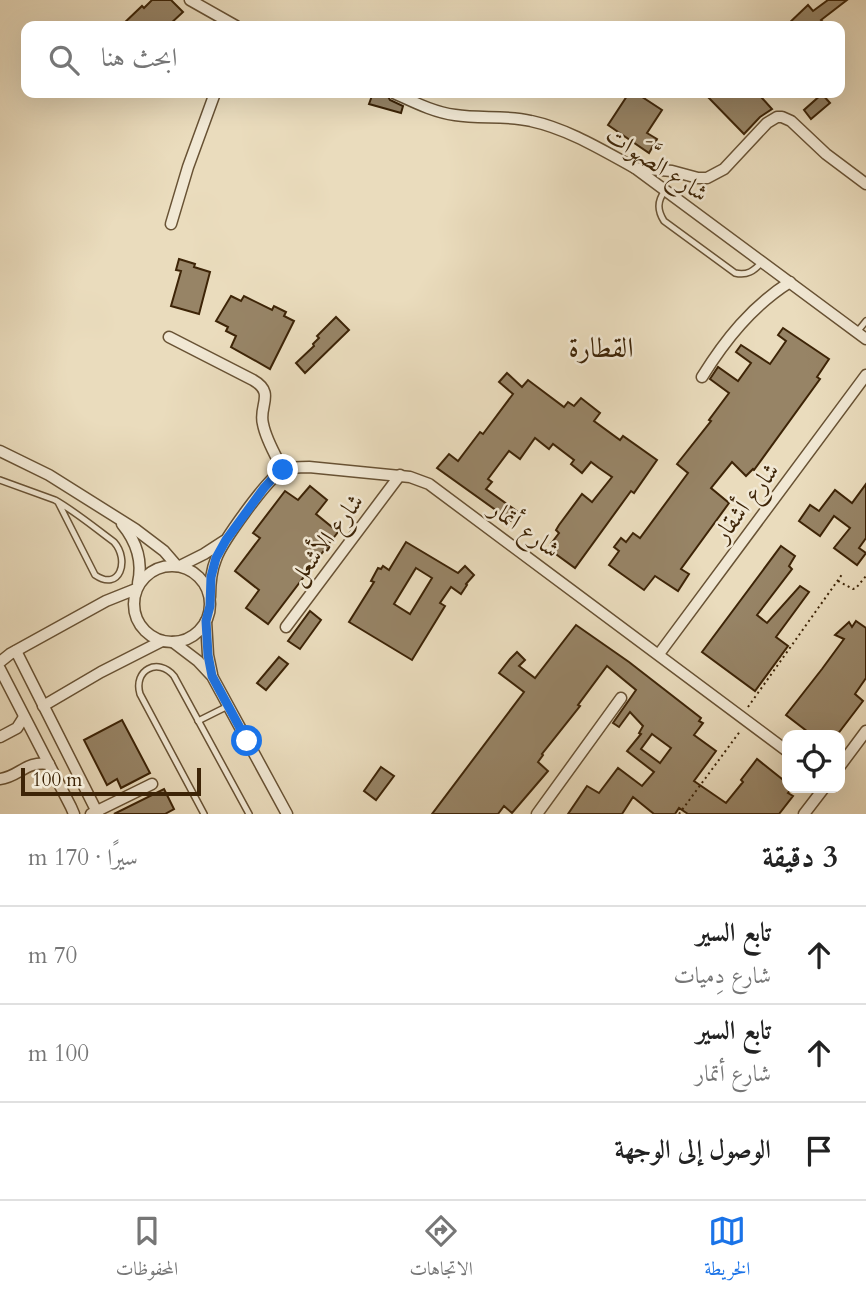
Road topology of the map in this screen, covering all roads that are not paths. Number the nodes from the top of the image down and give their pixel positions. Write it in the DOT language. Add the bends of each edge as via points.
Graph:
graph roads {
  1 [pos="190,0"];
  2 [pos="227,21"];
  3 [pos="213,98"];
  4 [pos="406,98"];
  5 [pos="635,168"];
  6 [pos="866,184"];
  7 [pos="665,191"];
  8 [pos="171,224"];
  9 [pos="762,262"];
  10 [pos="790,282"];
  11 [pos="866,321"];
  12 [pos="862,336"];
  13 [pos="169,337"];
  14 [pos="866,375"];
  15 [pos="702,377"];
  16 [pos="0,451"];
  17 [pos="283,470"];
  18 [pos="400,475"];
  19 [pos="0,480"];
  20 [pos="58,502"];
  21 [pos="118,519"];
  22 [pos="226,540"];
  23 [pos="179,566"];
  24 [pos="137,588"];
  25 [pos="210,597"];
  26 [pos="206,621"];
  27 [pos="286,627"];
  28 [pos="167,641"];
  29 [pos="16,651"];
  30 [pos="659,654"];
  31 [pos="0,662"];
  32 [pos="0,669"];
  33 [pos="212,676"];
  34 [pos="11,691"];
  35 [pos="0,697"];
  36 [pos="621,698"];
  37 [pos="43,706"];
  38 [pos="228,706"];
  39 [pos="24,717"];
  40 [pos="198,721"];
  41 [pos="866,730"];
  42 [pos="0,737"];
  43 [pos="782,747"];
  44 [pos="845,759"];
  45 [pos="49,764"];
  46 [pos="0,779"];
  47 [pos="152,784"];
  48 [pos="820,793"];
  49 [pos="96,813"];
  50 [pos="74,814"];
  51 [pos="204,814"];
  52 [pos="249,814"];
  53 [pos="286,814"];
  54 [pos="537,814"];
  55 [pos="804,814"];
  1 -- 2 [label="street"];
  3 -- 8 [label="street"];
  4 -- 5 [label="street, شارع الصَّهَوات" via="446,114 547,125"];
  5 -- 6 [label="street" via="707,178 724,169 767,123 782,117"];
  5 -- 7 [label="street, شارع الصَّهَوات"];
  7 -- 9 [label="street, شارع الصَّهَوات"];
  7 -- 9 [label="lane" via="658,206 664,220 734,273 751,272"];
  9 -- 10 [label="street, شارع الصَّهَوات"];
  10 -- 12 [label="street, شارع الصَّهَوات"];
  10 -- 15 [label="street" via="742,322"];
  11 -- 12 [label="lane"];
  13 -- 17 [label="street" via="262,388 266,400 263,426"];
  14 -- 30 [label="street, شارع أشقار"];
  16 -- 21 [label="street" via="49,475"];
  17 -- 18 [label="street, شارع أتمار" via="296,467"];
  17 -- 22 [label="street"];
  18 -- 27 [label="street, شارع الأشعل"];
  18 -- 30 [label="street, شارع أتمار" via="429,484"];
  19 -- 20 [label="lane"];
  20 -- 20 [label="lane" via="95,575 103,580 117,576 122,562 118,547"];
  21 -- 23 [label="street"];
  21 -- 24 [label="street" via="137,551"];
  22 -- 23 [label="street"];
  22 -- 25 [label="street" via="213,567"];
  23 -- 24 [label="street" via="154,570"];
  23 -- 25 [label="street" via="200,577"];
  24 -- 28 [label="street" via="134,611 138,621 152,637"];
  24 -- 29 [label="street"];
  25 -- 26 [label="street"];
  26 -- 28 [label="street" via="186,639"];
  26 -- 33 [label="street"];
  28 -- 33 [label="street"];
  28 -- 37 [label="street"];
  29 -- 31 [label="street"];
  29 -- 37 [label="street"];
  30 -- 43 [label="street, شارع أتمار"];
  32 -- 34 [label="street"];
  33 -- 38 [label="street"];
  34 -- 35 [label="street"];
  34 -- 39 [label="street"];
  36 -- 54 [label="street"];
  37 -- 49 [label="street"];
  38 -- 40 [label="lane"];
  38 -- 53 [label="street"];
  39 -- 42 [label="street" via="17,729"];
  39 -- 45 [label="street"];
  40 -- 51 [label="lane" via="171,672 157,667 142,674 140,694"];
  40 -- 52 [label="lane"];
  41 -- 44 [label="street"];
  45 -- 46 [label="street" via="33,764"];
  45 -- 50 [label="street"];
  47 -- 49 [label="street"];
  48 -- 55 [label="street"];
}
